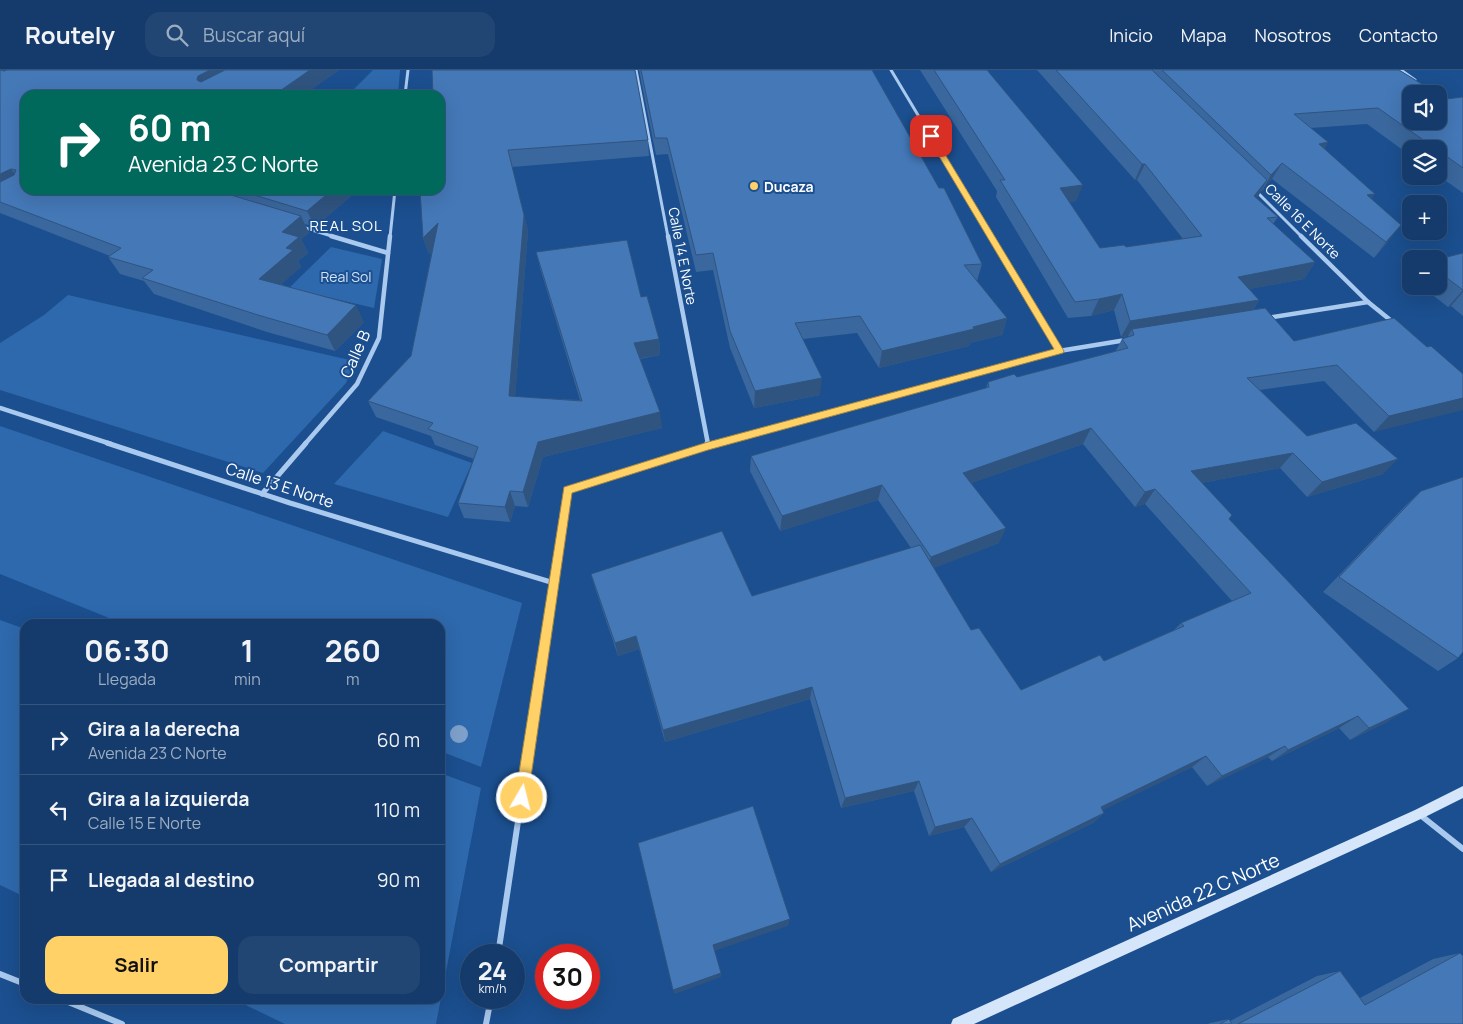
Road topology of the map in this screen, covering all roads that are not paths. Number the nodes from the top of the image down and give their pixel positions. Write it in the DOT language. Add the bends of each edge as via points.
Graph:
graph roads {
  1 [pos="408,70"];
  2 [pos="636,70"];
  3 [pos="891,70"];
  4 [pos="1401,70"];
  5 [pos="1421,84"];
  6 [pos="406,90"];
  7 [pos="1251,185"];
  8 [pos="394,195"];
  9 [pos="295,225"];
  10 [pos="388,253"];
  11 [pos="1368,302"];
  12 [pos="1262,319"];
  13 [pos="1397,325"];
  14 [pos="1137,339"];
  15 [pos="1059,351"];
  16 [pos="0,408"];
  17 [pos="708,446"];
  18 [pos="262,494"];
  19 [pos="554,582"];
  20 [pos="1463,792"];
  21 [pos="1419,814"];
  22 [pos="1463,849"];
  23 [pos="500,944"];
  24 [pos="0,974"];
  25 [pos="20,982"];
  26 [pos="73,1004"];
  27 [pos="489,1009"];
  28 [pos="122,1024"];
  29 [pos="486,1024"];
  30 [pos="958,1024"];
  1 -- 6 [label="street"];
  2 -- 17 [label="street, Calle 14 E Norte"];
  3 -- 15 [label="street"];
  4 -- 5 [label="street"];
  7 -- 11 [label="street, Calle 16 E Norte"];
  8 -- 10 [label="street, Calle B"];
  9 -- 10 [label="street"];
  10 -- 18 [label="street, Calle B" via="379,338 357,384"];
  11 -- 12 [label="street"];
  11 -- 13 [label="street, Calle 16 E Norte"];
  14 -- 15 [label="street"];
  15 -- 17 [label="street"];
  16 -- 18 [label="street, Calle 13 E Norte"];
  17 -- 19 [label="street" via="567,490"];
  18 -- 19 [label="street, Calle 13 E Norte"];
  19 -- 23 [label="street"];
  20 -- 21 [label="street, Avenida 22 C Norte"];
  21 -- 22 [label="street"];
  21 -- 30 [label="street, Avenida 22 C Norte"];
  24 -- 25 [label="street"];
  26 -- 28 [label="street"];
  27 -- 29 [label="street"];
}
